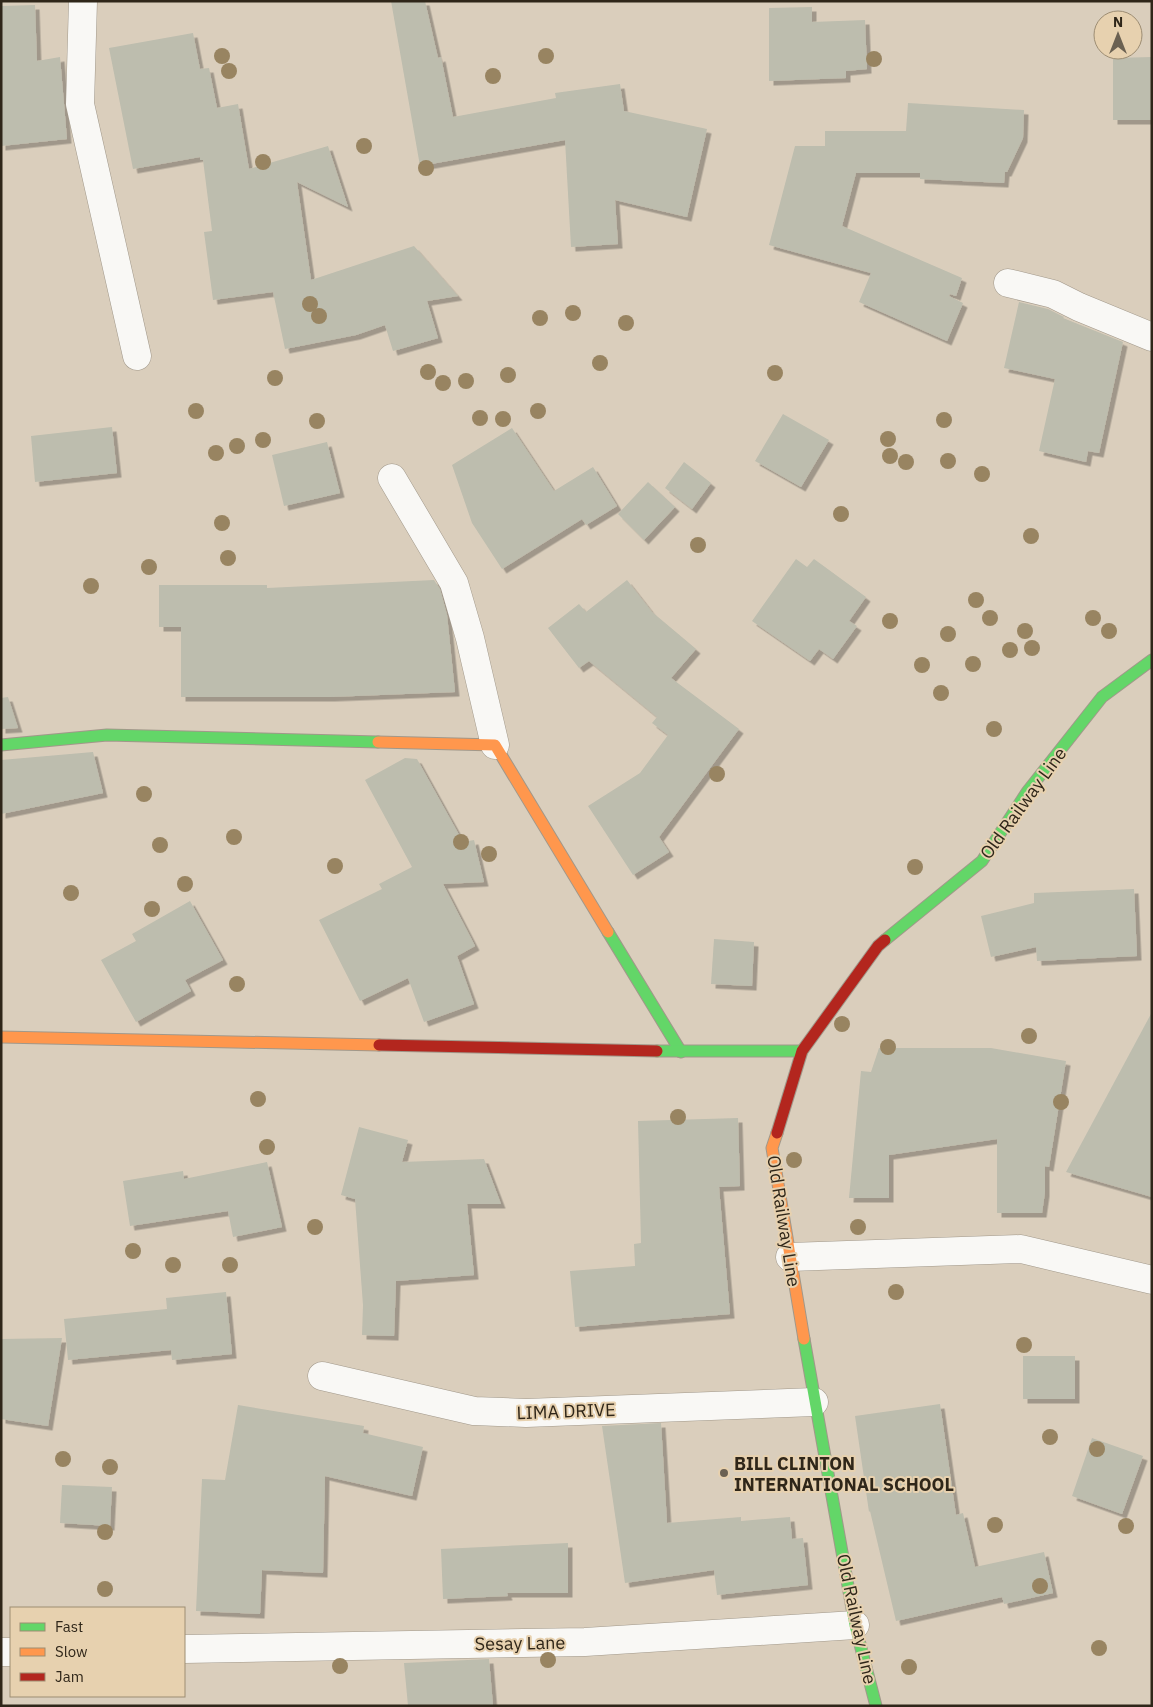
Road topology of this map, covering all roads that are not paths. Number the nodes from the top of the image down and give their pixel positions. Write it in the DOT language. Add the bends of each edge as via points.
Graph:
graph roads {
  1 [pos="83,1"];
  2 [pos="1008,283"];
  3 [pos="1152,337"];
  4 [pos="137,356"];
  5 [pos="392,478"];
  6 [pos="1152,660"];
  7 [pos="1,745"];
  8 [pos="495,745"];
  9 [pos="1,1037"];
  10 [pos="802,1051"];
  11 [pos="681,1052"];
  12 [pos="790,1257"];
  13 [pos="1152,1280"];
  14 [pos="322,1376"];
  15 [pos="814,1402"];
  16 [pos="855,1625"];
  17 [pos="185,1649"];
  18 [pos="876,1706"];
  1 -- 4 [label="street" via="80,104"];
  2 -- 3 [label="street" via="1053,294"];
  5 -- 8 [label="street" via="454,583"];
  6 -- 10 [label="street, Old Railway Line" via="1102,697 1027,792 982,861 878,946"];
  7 -- 8 [label="street" via="107,734"];
  8 -- 11 [label="street"];
  9 -- 11 [label="street"];
  10 -- 11 [label="street"];
  10 -- 12 [label="street, Old Railway Line" via="772,1148"];
  12 -- 13 [label="street" via="1021,1249"];
  12 -- 15 [label="street, Old Railway Line"];
  14 -- 15 [label="street, LIMA DRIVE" via="474,1412 526,1413"];
  15 -- 16 [label="street, Old Railway Line"];
  16 -- 17 [label="street, Sesay Lane" via="585,1642"];
  16 -- 18 [label="street, Old Railway Line"];
}
